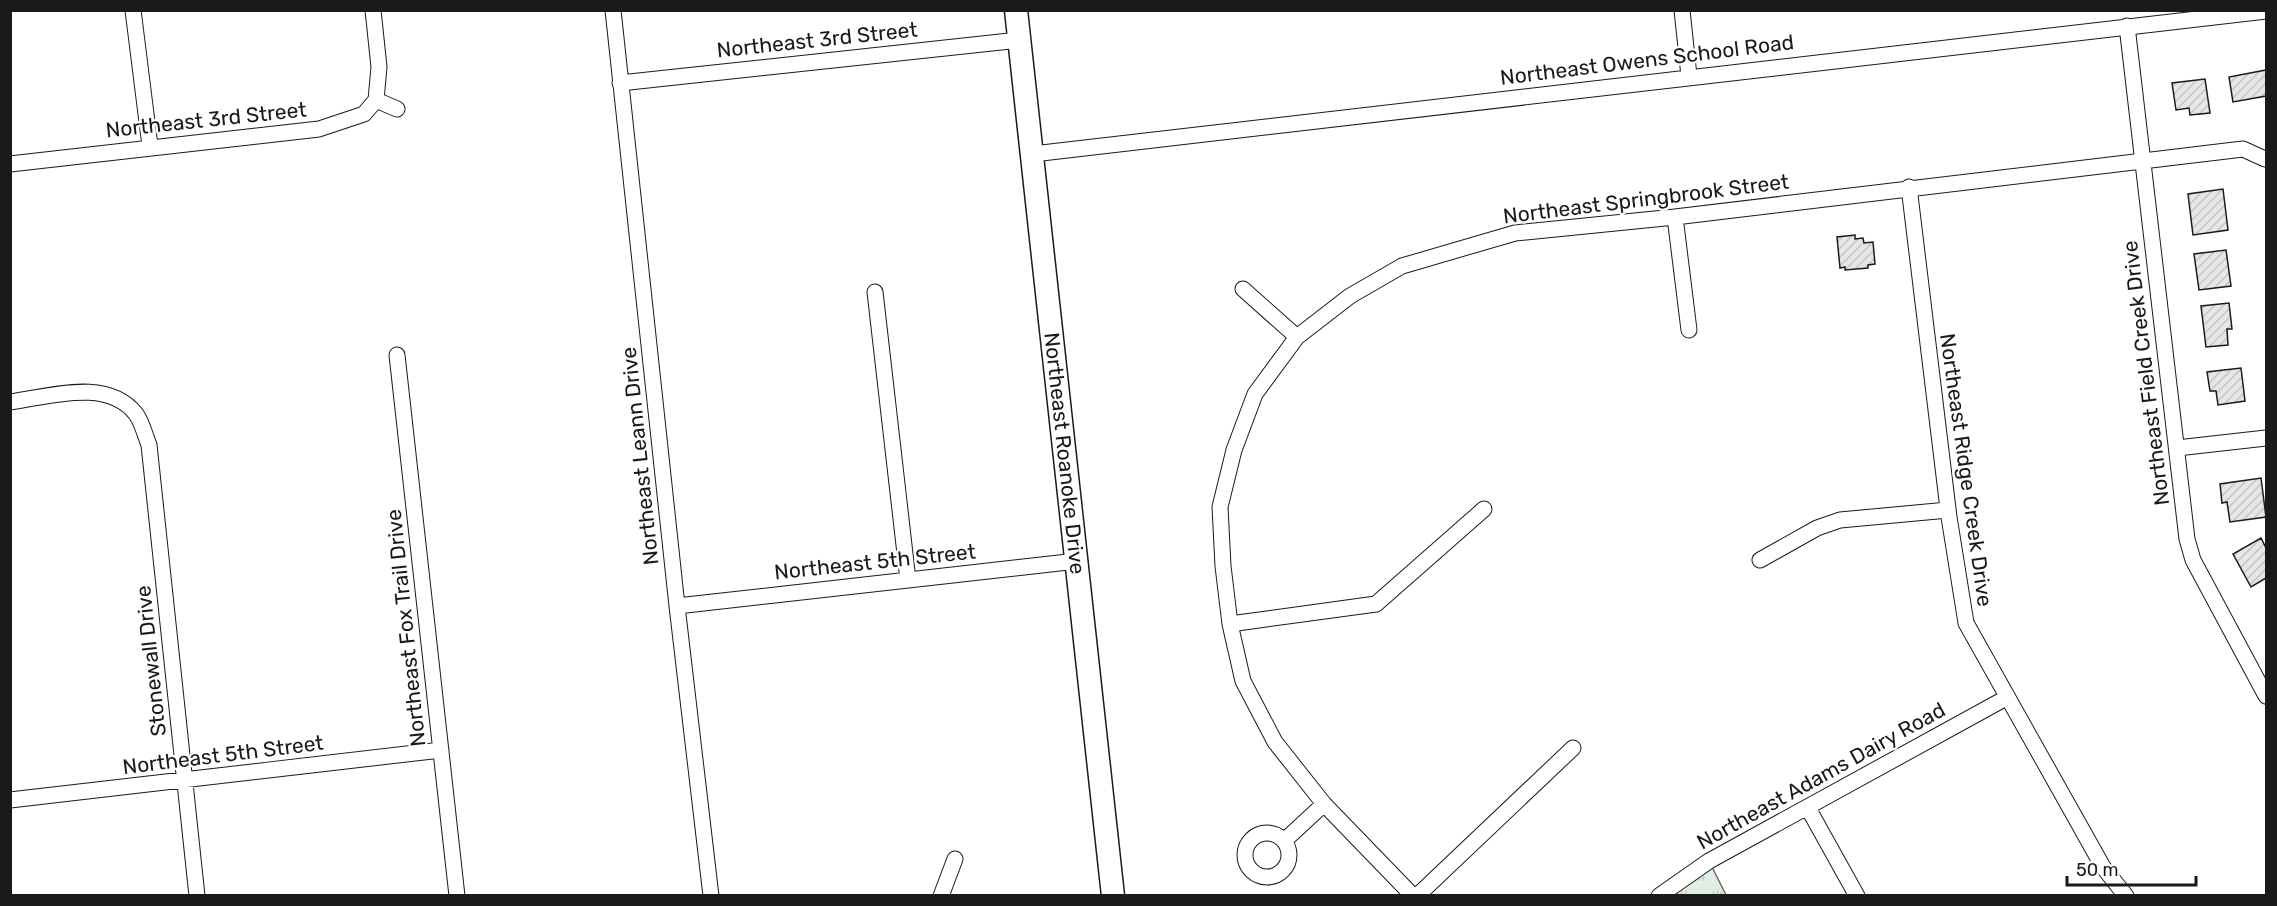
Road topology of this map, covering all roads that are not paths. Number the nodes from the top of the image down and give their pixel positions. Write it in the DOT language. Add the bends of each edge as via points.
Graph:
graph roads {
  1 [pos="133,10"];
  2 [pos="373,10"];
  3 [pos="614,10"];
  4 [pos="1016,10"];
  5 [pos="1682,10"];
  6 [pos="2266,11"];
  7 [pos="2127,26"];
  8 [pos="1019,40"];
  9 [pos="1689,76"];
  10 [pos="620,83"];
  11 [pos="376,100"];
  12 [pos="397,109"];
  13 [pos="150,146"];
  14 [pos="1033,154"];
  15 [pos="2265,159"];
  16 [pos="2141,160"];
  17 [pos="10,164"];
  18 [pos="1909,188"];
  19 [pos="1675,217"];
  20 [pos="1243,289"];
  21 [pos="875,292"];
  22 [pos="1689,330"];
  23 [pos="1297,338"];
  24 [pos="397,356"];
  25 [pos="10,402"];
  26 [pos="2266,438"];
  27 [pos="2177,448"];
  28 [pos="1484,509"];
  29 [pos="1948,510"];
  30 [pos="1760,560"];
  31 [pos="1077,561"];
  32 [pos="908,580"];
  33 [pos="677,606"];
  34 [pos="1230,624"];
  35 [pos="2266,696"];
  36 [pos="2006,698"];
  37 [pos="1573,748"];
  38 [pos="441,750"];
  39 [pos="184,782"];
  40 [pos="10,800"];
  41 [pos="1324,804"];
  42 [pos="1808,808"];
  43 [pos="1284,841"];
  44 [pos="955,859"];
  45 [pos="197,896"];
  46 [pos="457,896"];
  47 [pos="711,896"];
  48 [pos="940,896"];
  49 [pos="1113,896"];
  50 [pos="1415,896"];
  51 [pos="1659,896"];
  52 [pos="1857,896"];
  53 [pos="2126,896"];
  1 -- 13 [label="street"];
  2 -- 11 [label="street" via="379,67"];
  3 -- 10 [label="street, Northeast Leann Drive"];
  4 -- 8 [label="street, Northeast Roanoke Drive"];
  5 -- 9 [label="street"];
  6 -- 7 [label="street, Northeast Owens School Road"];
  7 -- 9 [label="street, Northeast Owens School Road"];
  7 -- 16 [label="street, Northeast Field Creek Drive"];
  8 -- 10 [label="street, Northeast 3rd Street"];
  8 -- 14 [label="street, Northeast Roanoke Drive"];
  9 -- 14 [label="street, Northeast Owens School Road"];
  10 -- 33 [label="street, Northeast Leann Drive"];
  11 -- 12 [label="street"];
  11 -- 13 [label="street, Northeast 3rd Street" via="364,114 319,129"];
  13 -- 17 [label="street, Northeast 3rd Street"];
  14 -- 31 [label="street, Northeast Roanoke Drive"];
  15 -- 16 [label="street, Northeast Springbrook Street" via="2243,149"];
  16 -- 18 [label="street, Northeast Springbrook Street"];
  16 -- 27 [label="street, Northeast Field Creek Drive"];
  18 -- 19 [label="street, Northeast Springbrook Street"];
  18 -- 29 [label="street, Northeast Ridge Creek Drive"];
  19 -- 22 [label="street"];
  19 -- 23 [label="street, Northeast Springbrook Street" via="1515,233 1402,266 1359,291"];
  20 -- 23 [label="street"];
  21 -- 32 [label="street"];
  23 -- 34 [label="street, Northeast Springbrook Street" via="1255,394 1234,450 1220,507"];
  24 -- 38 [label="street, Northeast Fox Trail Drive"];
  25 -- 39 [label="street, Stonewall Drive" via="91,391 116,397 136,414 149,445"];
  26 -- 27 [label="street"];
  27 -- 35 [label="street, Northeast Field Creek Drive" via="2193,560"];
  28 -- 34 [label="street" via="1376,604"];
  29 -- 30 [label="street" via="1840,520 1817,528"];
  29 -- 36 [label="street, Northeast Ridge Creek Drive" via="1966,623"];
  31 -- 32 [label="street, Northeast 5th Street"];
  31 -- 49 [label="street, Northeast Roanoke Drive"];
  32 -- 33 [label="street, Northeast 5th Street"];
  33 -- 47 [label="street, Northeast Leann Drive"];
  34 -- 41 [label="street, Northeast Springbrook Street" via="1243,681 1275,742"];
  36 -- 42 [label="street, Northeast Adams Dairy Road"];
  36 -- 53 [label="street, Northeast Ridge Creek Drive" via="2103,867"];
  37 -- 50 [label="street"];
  38 -- 39 [label="street, Northeast 5th Street"];
  38 -- 46 [label="street, Northeast Fox Trail Drive"];
  39 -- 40 [label="street, Northeast 5th Street"];
  39 -- 45 [label="street, Stonewall Drive"];
  41 -- 43 [label="street"];
  41 -- 50 [label="street, Northeast Springbrook Street"];
  42 -- 51 [label="street, Northeast Adams Dairy Road" via="1709,861"];
  42 -- 52 [label="street"];
  44 -- 48 [label="street"];
}
